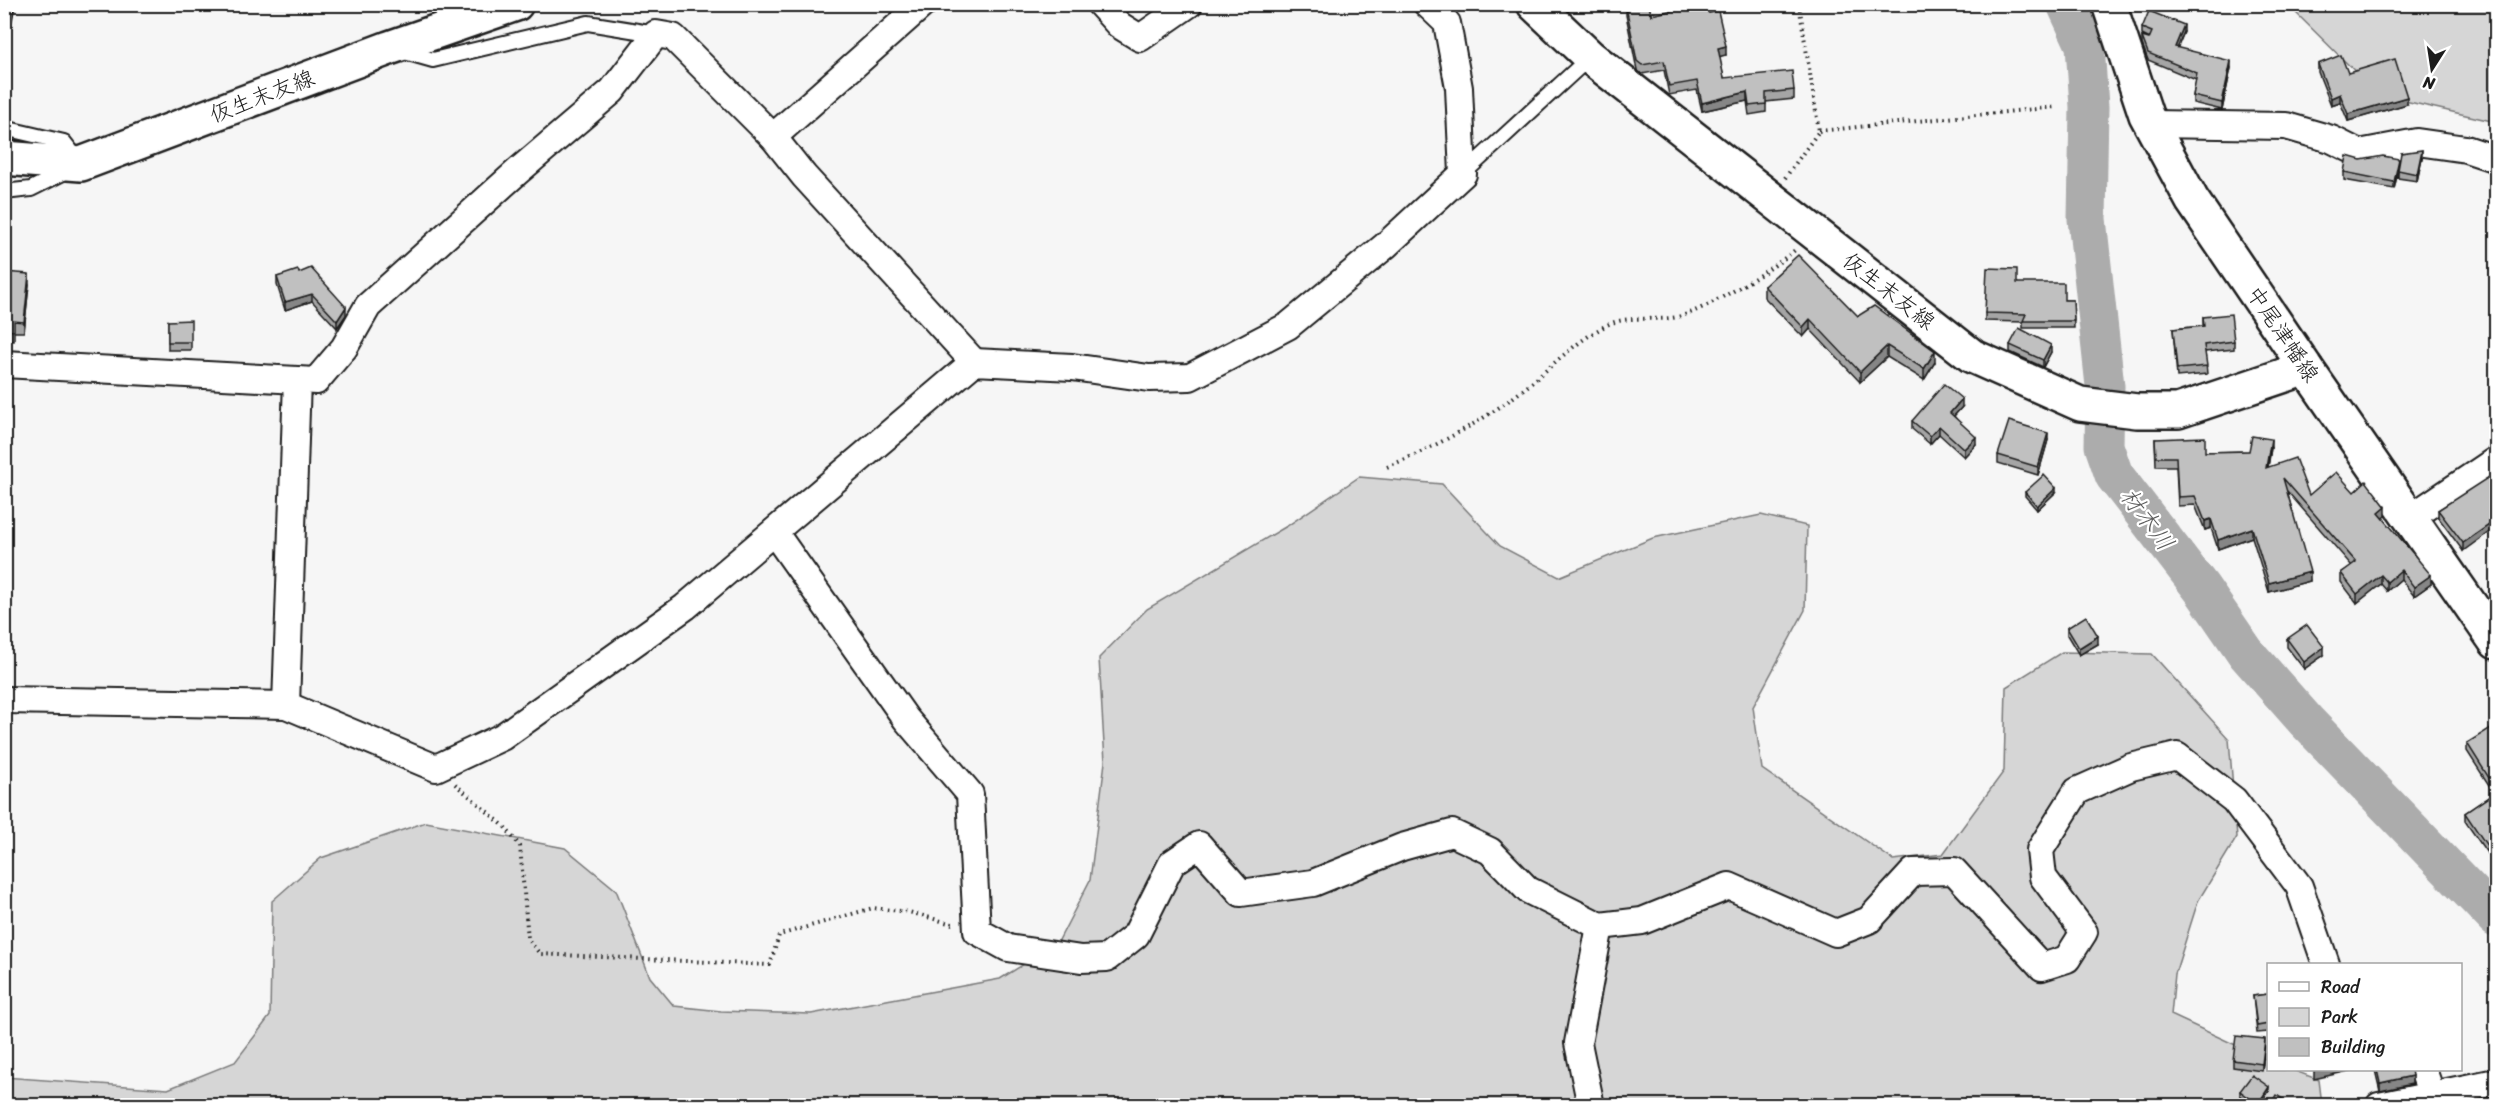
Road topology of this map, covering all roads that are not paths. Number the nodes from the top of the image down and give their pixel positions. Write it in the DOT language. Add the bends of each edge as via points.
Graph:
graph roads {
  1 [pos="7,4"];
  2 [pos="516,4"];
  3 [pos="923,4"];
  4 [pos="1100,4"];
  5 [pos="1189,4"];
  6 [pos="1427,4"];
  7 [pos="1534,4"];
  8 [pos="2109,4"];
  9 [pos="4,18"];
  10 [pos="656,34"];
  11 [pos="389,48"];
  12 [pos="1590,57"];
  13 [pos="2151,124"];
  14 [pos="4,128"];
  15 [pos="773,137"];
  16 [pos="4,158"];
  17 [pos="2496,159"];
  18 [pos="81,164"];
  19 [pos="1463,174"];
  20 [pos="4,192"];
  21 [pos="974,362"];
  22 [pos="4,364"];
  23 [pos="2306,368"];
  24 [pos="297,380"];
  25 [pos="2496,460"];
  26 [pos="2410,518"];
  27 [pos="774,532"];
  28 [pos="2496,642"];
  29 [pos="4,700"];
  30 [pos="286,705"];
  31 [pos="1600,926"];
  32 [pos="2326,963"];
  33 [pos="2422,1071"];
  34 [pos="2496,1082"];
  35 [pos="2432,1095"];
  36 [pos="1591,1106"];
  37 [pos="2379,1106"];
  1 -- 9 [label="lane"];
  2 -- 11 [label="main road, 仮生末友線"];
  3 -- 15 [label="street"];
  4 -- 5 [label="street" via="1119,25 1140,38"];
  6 -- 19 [label="street" via="1447,23 1459,88"];
  7 -- 12 [label="main road, 仮生末友線"];
  8 -- 13 [label="main road, 中尾津幡線"];
  10 -- 11 [label="lane" via="588,23 433,60"];
  10 -- 15 [label="street" via="673,37"];
  10 -- 24 [label="street" via="612,92 368,306 344,348 316,381"];
  11 -- 18 [label="main road, 仮生末友線"];
  12 -- 19 [label="lane"];
  12 -- 23 [label="main road, 仮生末友線" via="1972,356 2080,404 2178,411"];
  13 -- 17 [label="street" via="2286,126 2331,139 2359,153 2417,142 2466,149"];
  13 -- 23 [label="main road, 中尾津幡線" via="2192,200"];
  14 -- 18 [label="lane" via="64,142"];
  15 -- 21 [label="street"];
  16 -- 18 [label="main road, 仮生末友線"];
  18 -- 20 [label="lane" via="31,189"];
  19 -- 21 [label="street" via="1385,246 1288,326 1190,377 1149,378"];
  21 -- 27 [label="street"];
  22 -- 24 [label="street"];
  23 -- 26 [label="main road, 中尾津幡線"];
  24 -- 30 [label="street"];
  25 -- 26 [label="street"];
  26 -- 28 [label="main road, 中尾津幡線"];
  27 -- 30 [label="street" via="685,608 502,737 436,768"];
  27 -- 31 [label="street" via="906,719 970,794 977,931 1008,948 1081,959 1107,958 1136,935 1172,863 1199,845 1241,893 1313,883 1402,847 1452,832 1490,851 1528,890"];
  29 -- 30 [label="street"];
  31 -- 32 [label="street" via="1642,921 1729,886 1836,933 1869,920 1913,872 1954,871 2042,967 2067,959 2084,932 2043,877 2040,850 2077,791 2131,767 2177,756 2234,800 2299,886"];
  31 -- 36 [label="street" via="1578,1043"];
  33 -- 35 [label="street"];
  34 -- 35 [label="street"];
  35 -- 37 [label="street"];
}
